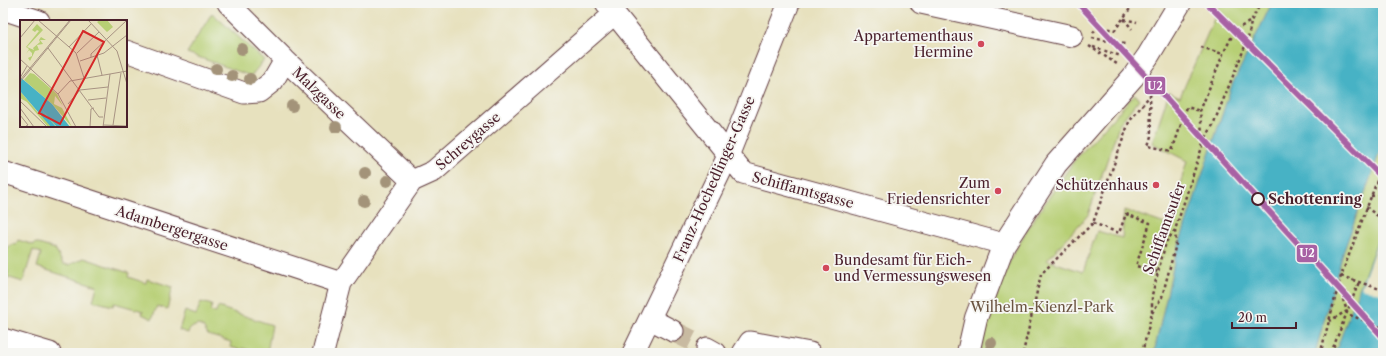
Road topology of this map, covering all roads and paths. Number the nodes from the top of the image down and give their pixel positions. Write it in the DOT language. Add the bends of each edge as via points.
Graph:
graph roads {
  1 [pos="228,3"];
  2 [pos="789,3"];
  3 [pos="921,3"];
  4 [pos="1134,3"];
  5 [pos="1180,3"];
  6 [pos="1261,3"];
  7 [pos="610,8"];
  8 [pos="3,9"];
  9 [pos="1124,19"];
  10 [pos="35,20"];
  11 [pos="1251,21"];
  12 [pos="1137,22"];
  13 [pos="1132,29"];
  14 [pos="1099,39"];
  15 [pos="1080,41"];
  16 [pos="1125,44"];
  17 [pos="1201,47"];
  18 [pos="127,51"];
  19 [pos="1223,54"];
  20 [pos="1122,57"];
  21 [pos="285,60"];
  22 [pos="1122,67"];
  23 [pos="1200,111"];
  24 [pos="1203,144"];
  25 [pos="728,156"];
  26 [pos="1383,166"];
  27 [pos="3,172"];
  28 [pos="412,181"];
  29 [pos="1383,195"];
  30 [pos="1371,196"];
  31 [pos="1366,207"];
  32 [pos="1383,213"];
  33 [pos="1382,219"];
  34 [pos="1093,223"];
  35 [pos="1175,230"];
  36 [pos="1004,244"];
  37 [pos="1158,272"];
  38 [pos="1341,276"];
  39 [pos="1358,282"];
  40 [pos="341,283"];
  41 [pos="1338,288"];
  42 [pos="1383,290"];
  43 [pos="1347,311"];
  44 [pos="1152,313"];
  45 [pos="1350,315"];
  46 [pos="650,319"];
  47 [pos="1329,321"];
  48 [pos="1383,328"];
  49 [pos="673,331"];
  50 [pos="3,339"];
  51 [pos="50,353"];
  52 [pos="323,353"];
  53 [pos="633,353"];
  54 [pos="743,353"];
  55 [pos="810,353"];
  56 [pos="968,353"];
  57 [pos="1023,353"];
  58 [pos="1142,353"];
  59 [pos="1331,353"];
  1 -- 21 [label="street, Malzgasse"];
  2 -- 25 [label="street, Franz-Hochedlinger-Gasse"];
  3 -- 15 [label="street"];
  4 -- 9 [label="path"];
  5 -- 36 [label="main road" via="1133,77 1056,164"];
  6 -- 11 [label="path"];
  7 -- 25 [label="street, Schiffamtsgasse"];
  7 -- 28 [label="street, Schreygasse" via="434,171"];
  8 -- 10 [label="street"];
  9 -- 12 [label="path"];
  9 -- 13 [label="path"];
  9 -- 15 [label="path" via="1115,30 1097,27 1090,37"];
  11 -- 19 [label="path" via="1235,30"];
  11 -- 24 [label="path" via="1248,39"];
  14 -- 16 [label="path"];
  15 -- 20 [label="path"];
  15 -- 22 [label="path"];
  17 -- 19 [label="path"];
  18 -- 21 [label="street" via="244,92 259,92 273,81"];
  19 -- 23 [label="path"];
  21 -- 28 [label="street, Malzgasse"];
  23 -- 24 [label="path, Schiffamtsufer"];
  23 -- 34 [label="path" via="1187,107 1172,151 1148,146 1151,136 1151,94 1129,122"];
  24 -- 35 [label="path, Schiffamtsufer"];
  25 -- 36 [label="street, Schiffamtsgasse" via="743,173"];
  25 -- 46 [label="street, Franz-Hochedlinger-Gasse"];
  26 -- 30 [label="path"];
  27 -- 40 [label="street, Adambergergasse"];
  28 -- 40 [label="street"];
  29 -- 30 [label="path"];
  30 -- 31 [label="path"];
  31 -- 33 [label="path"];
  31 -- 38 [label="path"];
  32 -- 33 [label="path"];
  34 -- 37 [label="path" via="1119,233 1126,214 1150,222 1136,266"];
  34 -- 57 [label="path" via="1041,274"];
  35 -- 37 [label="path, Schiffamtsufer" via="1166,242"];
  35 -- 44 [label="path" via="1176,244 1162,297"];
  36 -- 56 [label="main road" via="976,318"];
  37 -- 44 [label="path, Schiffamtsufer" via="1152,295"];
  38 -- 39 [label="path"];
  38 -- 41 [label="path"];
  39 -- 42 [label="path"];
  39 -- 43 [label="path"];
  40 -- 52 [label="street"];
  41 -- 43 [label="path"];
  41 -- 47 [label="path"];
  43 -- 47 [label="path"];
  43 -- 59 [label="path"];
  44 -- 58 [label="path, Schiffamtsufer"];
  45 -- 48 [label="path"];
  46 -- 49 [label="street"];
  46 -- 53 [label="street, Franz-Hochedlinger-Gasse"];
  47 -- 59 [label="path" via="1321,351"];
  50 -- 51 [label="street"];
  54 -- 55 [label="street" via="750,342"];
}
